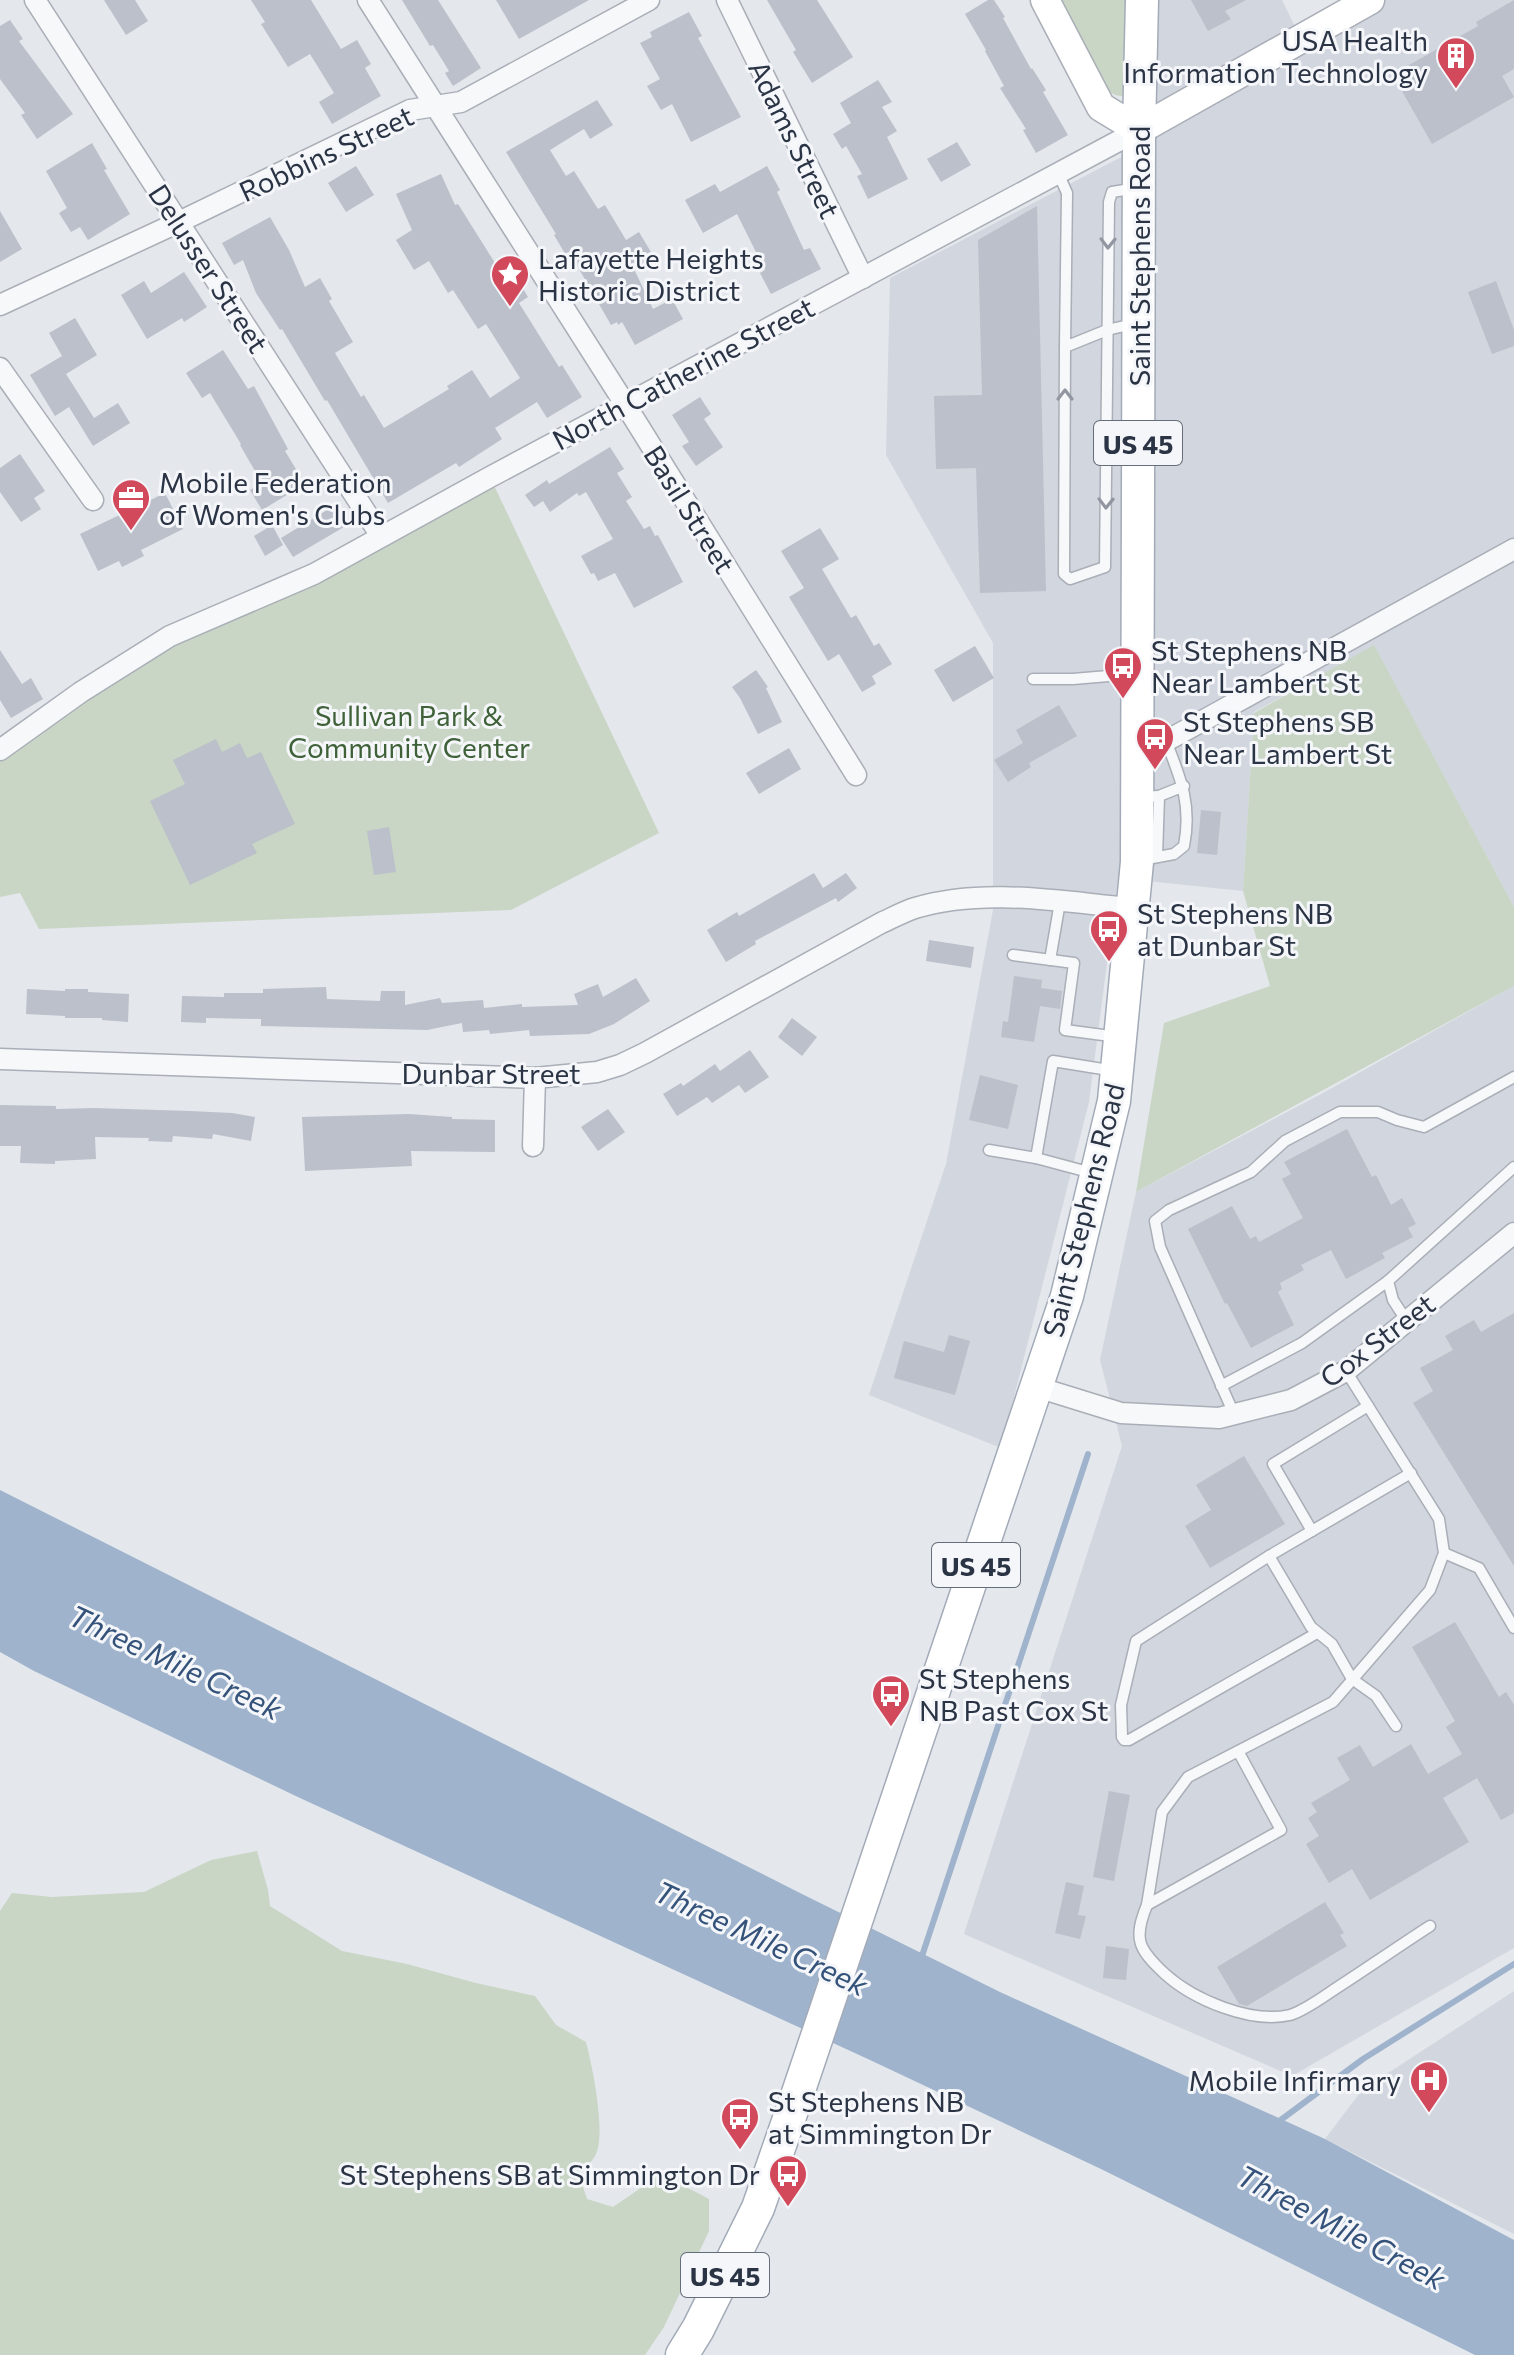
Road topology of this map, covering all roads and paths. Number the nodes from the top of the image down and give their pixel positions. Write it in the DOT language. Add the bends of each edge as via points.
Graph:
graph roads {
  1 [pos="35,0"];
  2 [pos="368,0"];
  3 [pos="649,0"];
  4 [pos="727,0"];
  5 [pos="1045,0"];
  6 [pos="1142,0"];
  7 [pos="1370,0"];
  8 [pos="435,106"];
  9 [pos="1139,130"];
  10 [pos="1058,173"];
  11 [pos="1139,188"];
  12 [pos="179,222"];
  13 [pos="863,278"];
  14 [pos="0,305"];
  15 [pos="1138,323"];
  16 [pos="1107,330"];
  17 [pos="1065,347"];
  18 [pos="0,368"];
  19 [pos="625,404"];
  20 [pos="93,500"];
  21 [pos="381,536"];
  22 [pos="1514,549"];
  23 [pos="1122,562"];
  24 [pos="1138,673"];
  25 [pos="1033,679"];
  26 [pos="1166,741"];
  27 [pos="0,750"];
  28 [pos="1137,757"];
  29 [pos="856,775"];
  30 [pos="1184,786"];
  31 [pos="1148,797"];
  32 [pos="1147,860"];
  33 [pos="1060,902"];
  34 [pos="1132,908"];
  35 [pos="1013,955"];
  36 [pos="1050,960"];
  37 [pos="1120,1038"];
  38 [pos="0,1059"];
  39 [pos="1117,1071"];
  40 [pos="1514,1077"];
  41 [pos="535,1078"];
  42 [pos="533,1146"];
  43 [pos="989,1150"];
  44 [pos="1036,1158"];
  45 [pos="1514,1167"];
  46 [pos="1097,1174"];
  47 [pos="1514,1233"];
  48 [pos="1388,1281"];
  49 [pos="1406,1320"];
  50 [pos="1346,1371"];
  51 [pos="1221,1386"];
  52 [pos="1037,1387"];
  53 [pos="1368,1406"];
  54 [pos="1234,1414"];
  55 [pos="1411,1473"];
  56 [pos="1312,1531"];
  57 [pos="1444,1553"];
  58 [pos="1269,1556"];
  59 [pos="1514,1628"];
  60 [pos="1317,1633"];
  61 [pos="1352,1679"];
  62 [pos="1396,1726"];
  63 [pos="1238,1751"];
  64 [pos="1147,1905"];
  65 [pos="1430,1926"];
  66 [pos="682,2355"];
  1 -- 12 [label="street, Delusser Street"];
  2 -- 8 [label="street, Basil Street"];
  3 -- 8 [label="street, Robbins Street" via="461,102"];
  4 -- 13 [label="street, Adams Street"];
  5 -- 9 [label="street" via="1101,107"];
  6 -- 9 [label="main road, Saint Stephens Road / US 45"];
  7 -- 9 [label="street, North Catherine Street"];
  8 -- 12 [label="street, Robbins Street" via="410,110"];
  8 -- 19 [label="street, Basil Street"];
  9 -- 10 [label="street, North Catherine Street"];
  9 -- 11 [label="main road, Saint Stephens Road / US 45"];
  10 -- 13 [label="street, North Catherine Street"];
  10 -- 17 [label="lane" via="1067,193"];
  11 -- 15 [label="main road, Saint Stephens Road / US 45"];
  11 -- 16 [label="lane, one-way" via="1112,192 1109,202"];
  12 -- 14 [label="street, Robbins Street"];
  12 -- 21 [label="street, Delusser Street"];
  13 -- 19 [label="street, North Catherine Street"];
  15 -- 16 [label="lane"];
  15 -- 23 [label="main road, Saint Stephens Road / US 45"];
  16 -- 17 [label="lane"];
  16 -- 23 [label="lane, one-way"];
  23 -- 17 [label="lane, one-way" via="1070,579 1064,574"];
  18 -- 20 [label="street"];
  19 -- 21 [label="street, North Catherine Street"];
  19 -- 29 [label="street, Basil Street"];
  21 -- 27 [label="street, North Catherine Street" via="314,574 170,636"];
  22 -- 26 [label="street"];
  23 -- 24 [label="main road, Saint Stephens Road / US 45"];
  24 -- 25 [label="lane"];
  24 -- 28 [label="main road, Saint Stephens Road / US 45"];
  26 -- 28 [label="street"];
  26 -- 30 [label="lane"];
  28 -- 31 [label="main road, Saint Stephens Road / US 45"];
  30 -- 31 [label="lane"];
  30 -- 32 [label="lane" via="1184,846"];
  31 -- 32 [label="main road, Saint Stephens Road / US 45"];
  32 -- 34 [label="main road, Saint Stephens Road / US 45"];
  33 -- 34 [label="street, Dunbar Street"];
  33 -- 36 [label="lane"];
  33 -- 41 [label="street, Dunbar Street" via="1000,896 914,908 620,1065"];
  34 -- 37 [label="main road, Saint Stephens Road / US 45"];
  35 -- 36 [label="lane"];
  36 -- 37 [label="lane" via="1074,963 1065,1030"];
  37 -- 39 [label="main road, Saint Stephens Road / US 45"];
  38 -- 41 [label="street, Dunbar Street"];
  39 -- 44 [label="lane" via="1053,1061"];
  39 -- 46 [label="main road, Saint Stephens Road / US 45"];
  40 -- 51 [label="lane" via="1424,1127 1378,1112 1340,1112 1285,1141 1251,1172 1155,1221 1160,1247"];
  41 -- 42 [label="street"];
  43 -- 44 [label="lane"];
  44 -- 46 [label="lane"];
  45 -- 48 [label="lane"];
  46 -- 52 [label="main road, Saint Stephens Road / US 45" via="1067,1296"];
  47 -- 49 [label="street, Cox Street"];
  48 -- 49 [label="lane"];
  48 -- 51 [label="lane" via="1302,1343"];
  49 -- 50 [label="street, Cox Street"];
  50 -- 53 [label="lane"];
  50 -- 54 [label="street, Cox Street" via="1291,1400"];
  51 -- 54 [label="lane"];
  52 -- 54 [label="street, Cox Street" via="1121,1413 1219,1418"];
  52 -- 66 [label="main road, Saint Stephens Road / US 45" via="758,2208"];
  53 -- 55 [label="lane"];
  53 -- 56 [label="lane" via="1273,1464"];
  55 -- 56 [label="lane"];
  55 -- 57 [label="lane" via="1439,1519"];
  56 -- 58 [label="lane"];
  57 -- 59 [label="lane" via="1479,1568"];
  57 -- 61 [label="lane" via="1430,1590"];
  58 -- 60 [label="lane"];
  58 -- 60 [label="lane" via="1136,1641 1121,1705 1122,1737 1129,1740"];
  60 -- 61 [label="lane" via="1332,1644"];
  61 -- 62 [label="lane" via="1376,1696"];
  61 -- 63 [label="lane" via="1333,1702"];
  63 -- 64 [label="lane" via="1188,1777 1162,1812"];
  63 -- 64 [label="lane" via="1281,1830"];
  64 -- 65 [label="lane" via="1139,1939 1155,1964 1208,2000 1235,2012 1267,2017 1292,2014 1312,2003"];
}
